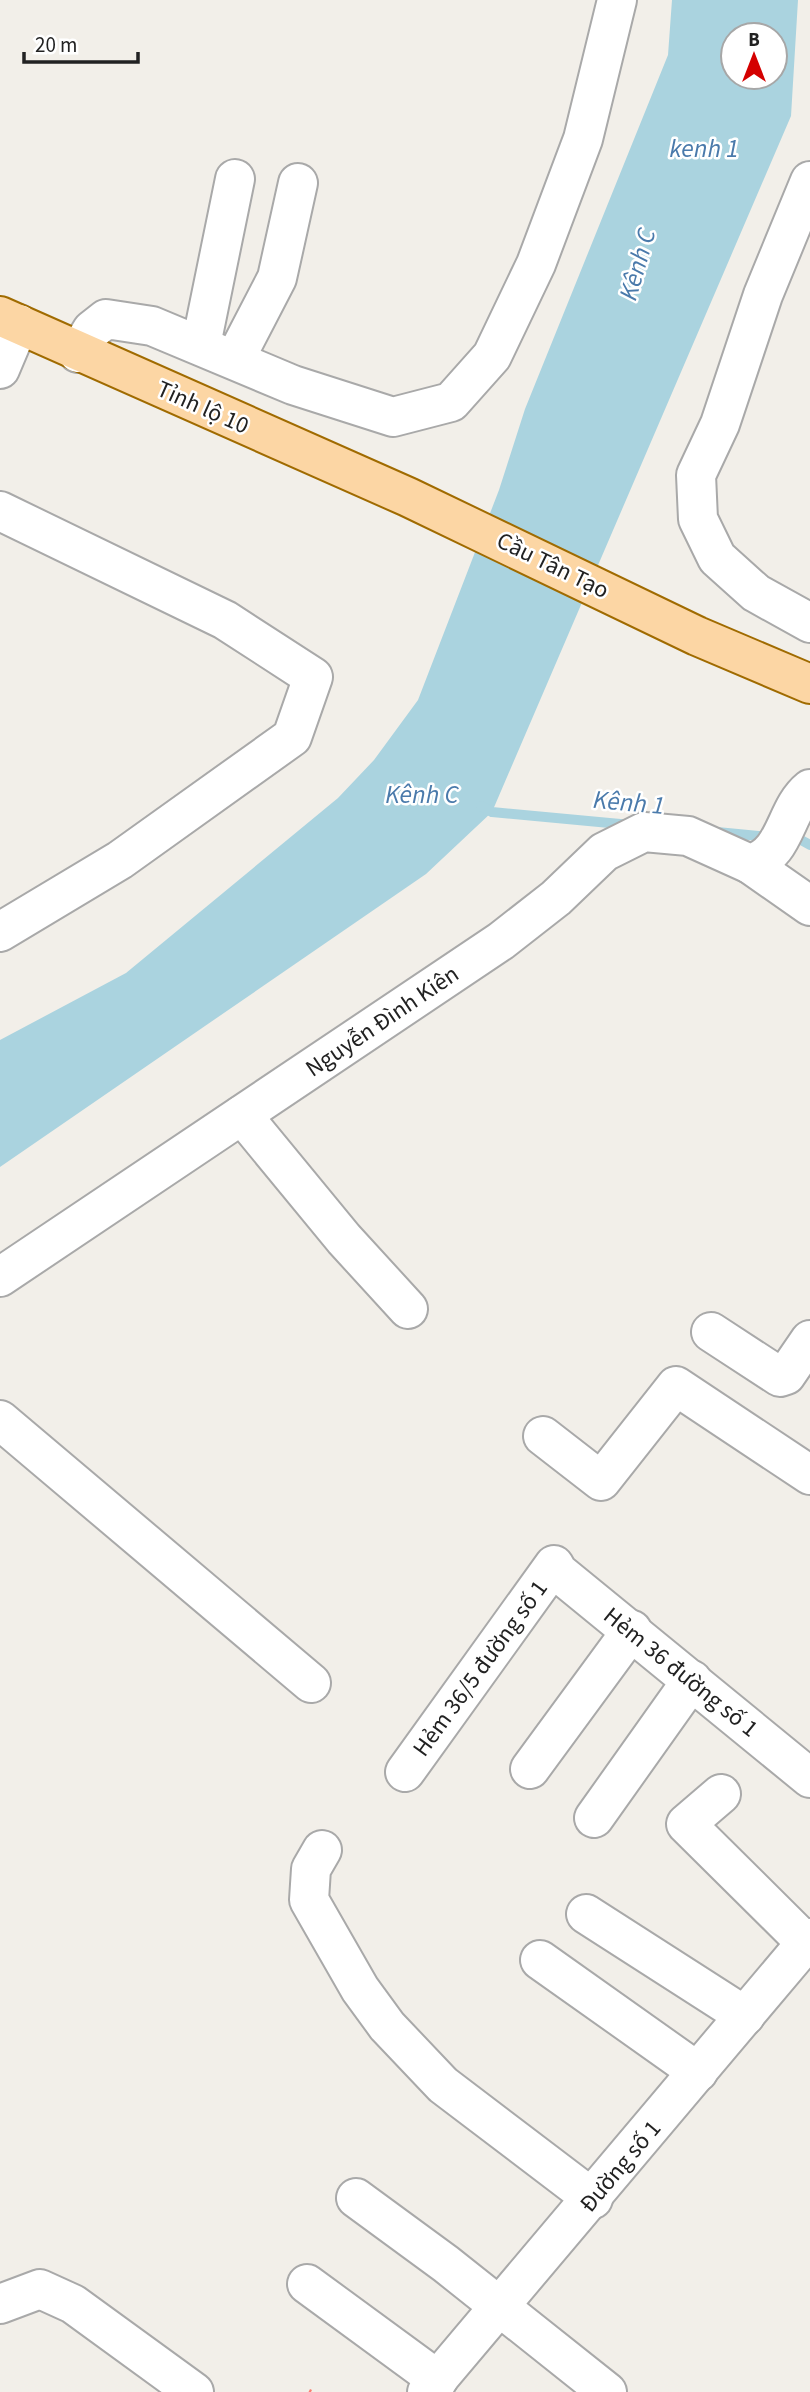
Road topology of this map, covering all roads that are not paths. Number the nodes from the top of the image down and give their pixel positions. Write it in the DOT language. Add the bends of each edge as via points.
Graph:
graph roads {
  1 [pos="617,0"];
  2 [pos="235,179"];
  3 [pos="810,181"];
  4 [pos="298,183"];
  5 [pos="10,320"];
  6 [pos="218,352"];
  7 [pos="78,353"];
  8 [pos="1,368"];
  9 [pos="408,497"];
  10 [pos="0,512"];
  11 [pos="810,623"];
  12 [pos="810,684"];
  13 [pos="808,790"];
  14 [pos="760,859"];
  15 [pos="810,906"];
  16 [pos="0,932"];
  17 [pos="242,1115"];
  18 [pos="0,1277"];
  19 [pos="408,1309"];
  20 [pos="711,1332"];
  21 [pos="810,1340"];
  22 [pos="0,1420"];
  23 [pos="543,1436"];
  24 [pos="810,1475"];
  25 [pos="554,1565"];
  26 [pos="632,1630"];
  27 [pos="692,1680"];
  28 [pos="311,1684"];
  29 [pos="530,1769"];
  30 [pos="405,1772"];
  31 [pos="810,1778"];
  32 [pos="721,1794"];
  33 [pos="594,1818"];
  34 [pos="322,1850"];
  35 [pos="586,1914"];
  36 [pos="808,1940"];
  37 [pos="540,1960"];
  38 [pos="745,2016"];
  39 [pos="698,2072"];
  40 [pos="355,2198"];
  41 [pos="593,2199"];
  42 [pos="307,2284"];
  43 [pos="0,2304"];
  44 [pos="500,2307"];
  45 [pos="432,2386"];
  46 [pos="194,2392"];
  47 [pos="607,2392"];
  1 -- 6 [label="street" via="583,139 536,264 492,356 451,402 393,417 293,385"];
  2 -- 6 [label="street"];
  3 -- 11 [label="street" via="764,295 720,424 696,475 698,519 717,558 756,593"];
  4 -- 6 [label="street" via="277,278"];
  5 -- 7 [label="main road, Tỉnh lộ 10"];
  5 -- 8 [label="street"];
  6 -- 7 [label="street" via="152,326 106,319 92,330"];
  7 -- 9 [label="main road, Tỉnh lộ 10"];
  9 -- 12 [label="main road, Cầu Tân Tạo" via="697,636"];
  10 -- 16 [label="street" via="225,620 313,677 292,737 120,859"];
  13 -- 14 [label="street"];
  14 -- 15 [label="street, Nguyễn Đình Kiên"];
  14 -- 17 [label="street, Nguyễn Đình Kiên" via="688,836 644,832 604,852 501,941"];
  17 -- 18 [label="street, Nguyễn Đình Kiên"];
  17 -- 19 [label="street"];
  20 -- 21 [label="street" via="780,1377"];
  22 -- 28 [label="street"];
  23 -- 24 [label="street" via="601,1481 676,1386"];
  25 -- 26 [label="street, Hẻm 36 đường số 1"];
  25 -- 30 [label="street, Hẻm 36/5 đường số 1"];
  26 -- 27 [label="street, Hẻm 36 đường số 1"];
  26 -- 29 [label="street"];
  27 -- 31 [label="street, Hẻm 36 đường số 1"];
  27 -- 33 [label="street"];
  32 -- 36 [label="street" via="686,1824"];
  34 -- 41 [label="street" via="311,1869 309,1900 387,2026 443,2085"];
  35 -- 38 [label="street"];
  36 -- 38 [label="street, Đường số 1"];
  37 -- 39 [label="street"];
  38 -- 39 [label="street, Đường số 1"];
  39 -- 41 [label="street, Đường số 1"];
  40 -- 44 [label="street"];
  41 -- 44 [label="street, Đường số 1"];
  42 -- 45 [label="street"];
  43 -- 46 [label="street" via="40,2288 72,2304"];
  44 -- 45 [label="street, Đường số 1"];
  44 -- 47 [label="street"];
}
